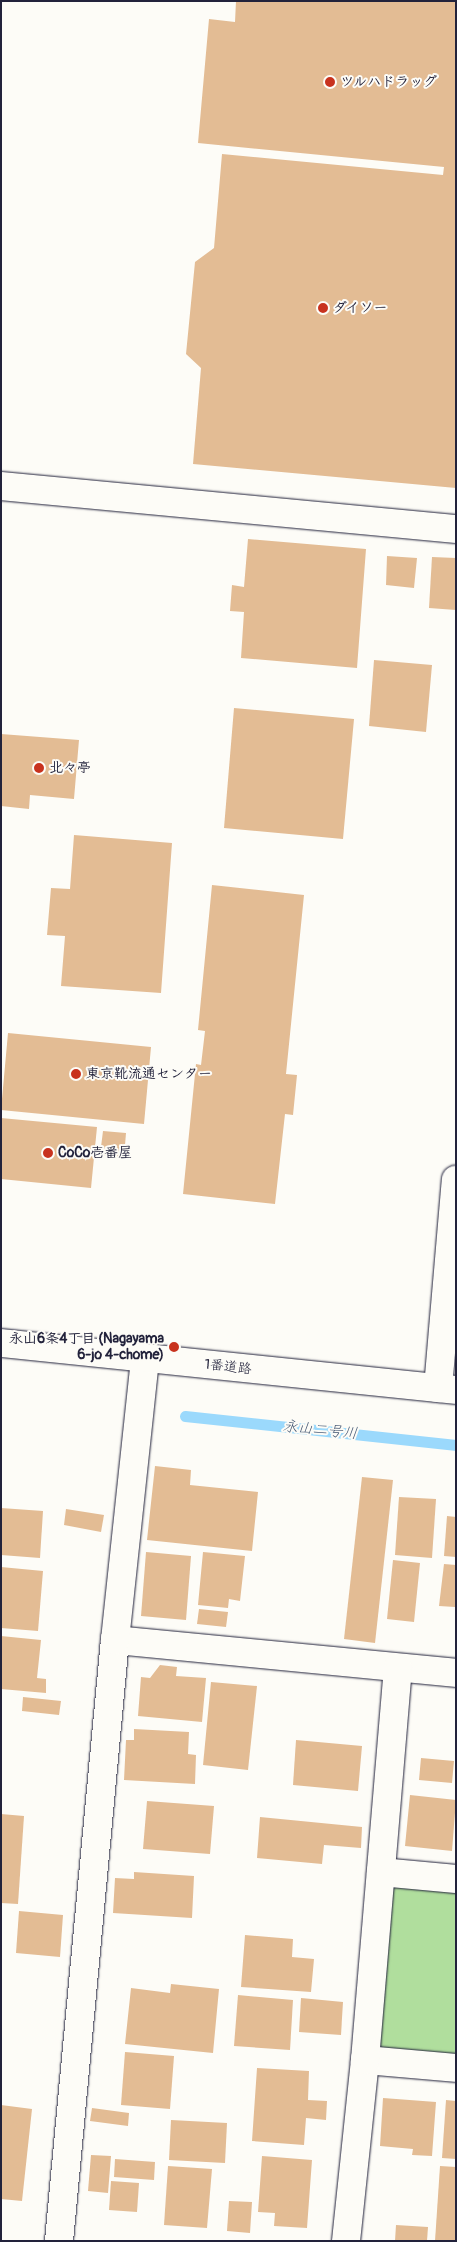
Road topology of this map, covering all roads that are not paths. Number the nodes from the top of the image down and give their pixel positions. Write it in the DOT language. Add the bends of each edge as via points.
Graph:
graph roads {
  1 [pos="1,486"];
  2 [pos="456,529"];
  3 [pos="456,1180"];
  4 [pos="1,1343"];
  5 [pos="144,1359"];
  6 [pos="447,1389"];
  7 [pos="115,1640"];
  8 [pos="398,1668"];
  9 [pos="456,1673"];
  10 [pos="380,1872"];
  11 [pos="456,1879"];
  12 [pos="365,2060"];
  13 [pos="456,2068"];
  14 [pos="59,2241"];
  15 [pos="346,2241"];
  1 -- 2 [label="street"];
  3 -- 6 [label="street"];
  4 -- 5 [label="street, 1番道路"];
  5 -- 6 [label="street, 1番道路"];
  5 -- 7 [label="street"];
  7 -- 8 [label="street"];
  7 -- 14 [label="street"];
  8 -- 9 [label="street"];
  8 -- 10 [label="street"];
  10 -- 11 [label="street"];
  10 -- 12 [label="street"];
  12 -- 13 [label="street"];
  12 -- 15 [label="street"];
}
